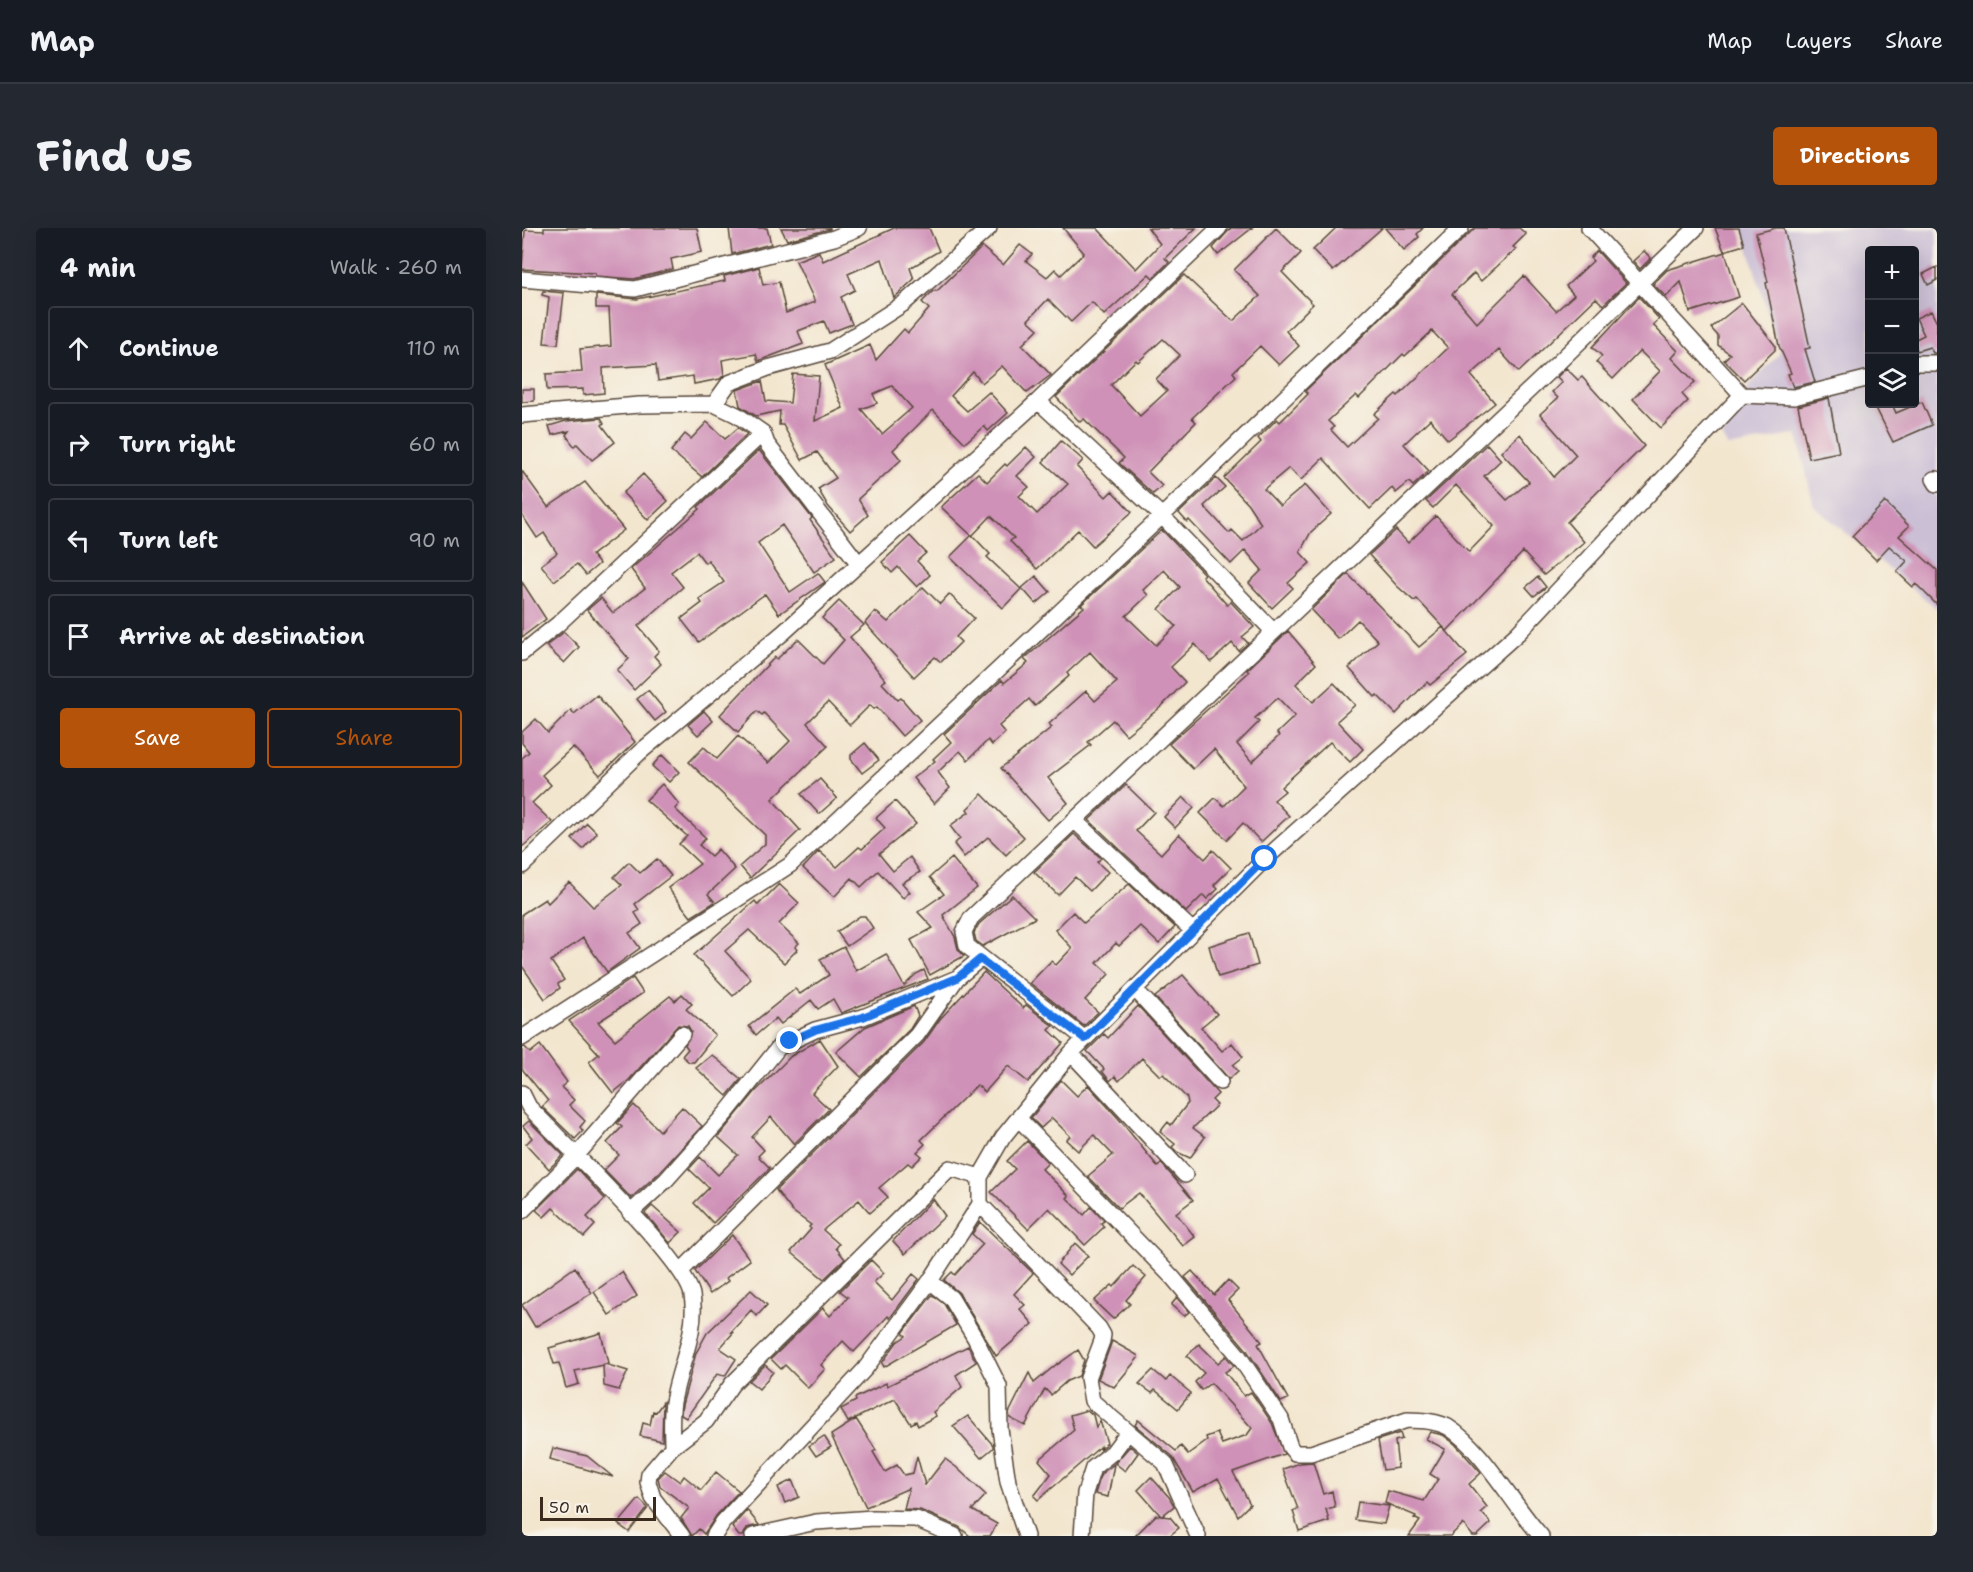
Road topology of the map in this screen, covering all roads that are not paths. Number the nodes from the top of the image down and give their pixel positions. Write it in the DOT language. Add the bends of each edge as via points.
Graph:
graph roads {
  1 [pos="859,228"];
  2 [pos="988,228"];
  3 [pos="1219,228"];
  4 [pos="1461,228"];
  5 [pos="1589,228"];
  6 [pos="1696,228"];
  7 [pos="522,279"];
  8 [pos="1641,282"];
  9 [pos="1919,363"];
  10 [pos="1937,363"];
  11 [pos="1865,379"];
  12 [pos="1742,395"];
  13 [pos="1038,401"];
  14 [pos="714,404"];
  15 [pos="522,415"];
  16 [pos="763,434"];
  17 [pos="1937,479"];
  18 [pos="1937,484"];
  19 [pos="1162,516"];
  20 [pos="859,564"];
  21 [pos="1273,631"];
  22 [pos="522,653"];
  23 [pos="1074,820"];
  24 [pos="522,866"];
  25 [pos="1193,931"];
  26 [pos="980,959"];
  27 [pos="957,978"];
  28 [pos="1135,989"];
  29 [pos="682,1034"];
  30 [pos="522,1038"];
  31 [pos="1085,1039"];
  32 [pos="1071,1053"];
  33 [pos="1220,1082"];
  34 [pos="522,1093"];
  35 [pos="1019,1119"];
  36 [pos="576,1156"];
  37 [pos="1185,1175"];
  38 [pos="980,1177"];
  39 [pos="980,1204"];
  40 [pos="522,1211"];
  41 [pos="630,1213"];
  42 [pos="681,1271"];
  43 [pos="930,1281"];
  44 [pos="1128,1432"];
  45 [pos="672,1447"];
  46 [pos="682,1536"];
  47 [pos="714,1536"];
  48 [pos="753,1536"];
  49 [pos="955,1536"];
  50 [pos="1026,1536"];
  51 [pos="1084,1536"];
  52 [pos="1097,1536"];
  53 [pos="1198,1536"];
  54 [pos="1541,1536"];
  1 -- 7 [label="street" via="834,238 635,289"];
  2 -- 14 [label="street" via="903,304 830,351 729,383"];
  3 -- 13 [label="street"];
  4 -- 19 [label="street"];
  5 -- 8 [label="street"];
  6 -- 8 [label="street"];
  8 -- 12 [label="street"];
  8 -- 21 [label="street"];
  9 -- 10 [label="street"];
  11 -- 12 [label="street" via="1794,397"];
  12 -- 25 [label="street" via="1518,633 1265,859"];
  13 -- 19 [label="street"];
  13 -- 20 [label="street"];
  14 -- 15 [label="street" via="639,405"];
  14 -- 16 [label="street"];
  16 -- 20 [label="street"];
  16 -- 22 [label="street"];
  17 -- 18 [label="street"];
  19 -- 21 [label="street"];
  19 -- 30 [label="street" via="790,865"];
  20 -- 24 [label="street" via="784,633 639,753"];
  21 -- 23 [label="street"];
  23 -- 25 [label="street"];
  23 -- 26 [label="street" via="971,918 964,932 967,946"];
  25 -- 28 [label="street"];
  26 -- 27 [label="street"];
  26 -- 31 [label="street"];
  27 -- 41 [label="street" via="779,1047 666,1180"];
  27 -- 42 [label="street" via="917,1035"];
  28 -- 31 [label="street"];
  28 -- 33 [label="street"];
  29 -- 36 [label="street"];
  31 -- 32 [label="street"];
  32 -- 35 [label="street"];
  32 -- 37 [label="street"];
  34 -- 36 [label="street" via="529,1107"];
  35 -- 38 [label="street" via="1003,1137"];
  35 -- 54 [label="street" via="1173,1278 1238,1355 1281,1419 1295,1453 1311,1453 1407,1420 1446,1426 1463,1439"];
  36 -- 40 [label="street"];
  36 -- 41 [label="street"];
  38 -- 39 [label="street"];
  38 -- 45 [label="street" via="950,1168 732,1384 705,1421"];
  39 -- 43 [label="street"];
  39 -- 44 [label="street" via="1099,1328 1102,1341 1088,1388 1101,1412"];
  41 -- 42 [label="street"];
  42 -- 45 [label="street" via="692,1293 693,1320 673,1399"];
  43 -- 47 [label="street" via="865,1369"];
  43 -- 50 [label="street" via="951,1298 999,1386 1000,1429 1008,1482"];
  44 -- 51 [label="street" via="1090,1475 1085,1493"];
  44 -- 53 [label="street" via="1164,1463"];
  45 -- 46 [label="street" via="649,1474 648,1482 661,1511"];
  48 -- 49 [label="street" via="816,1522 873,1518 916,1519"];
  51 -- 52 [label="street"];
}
